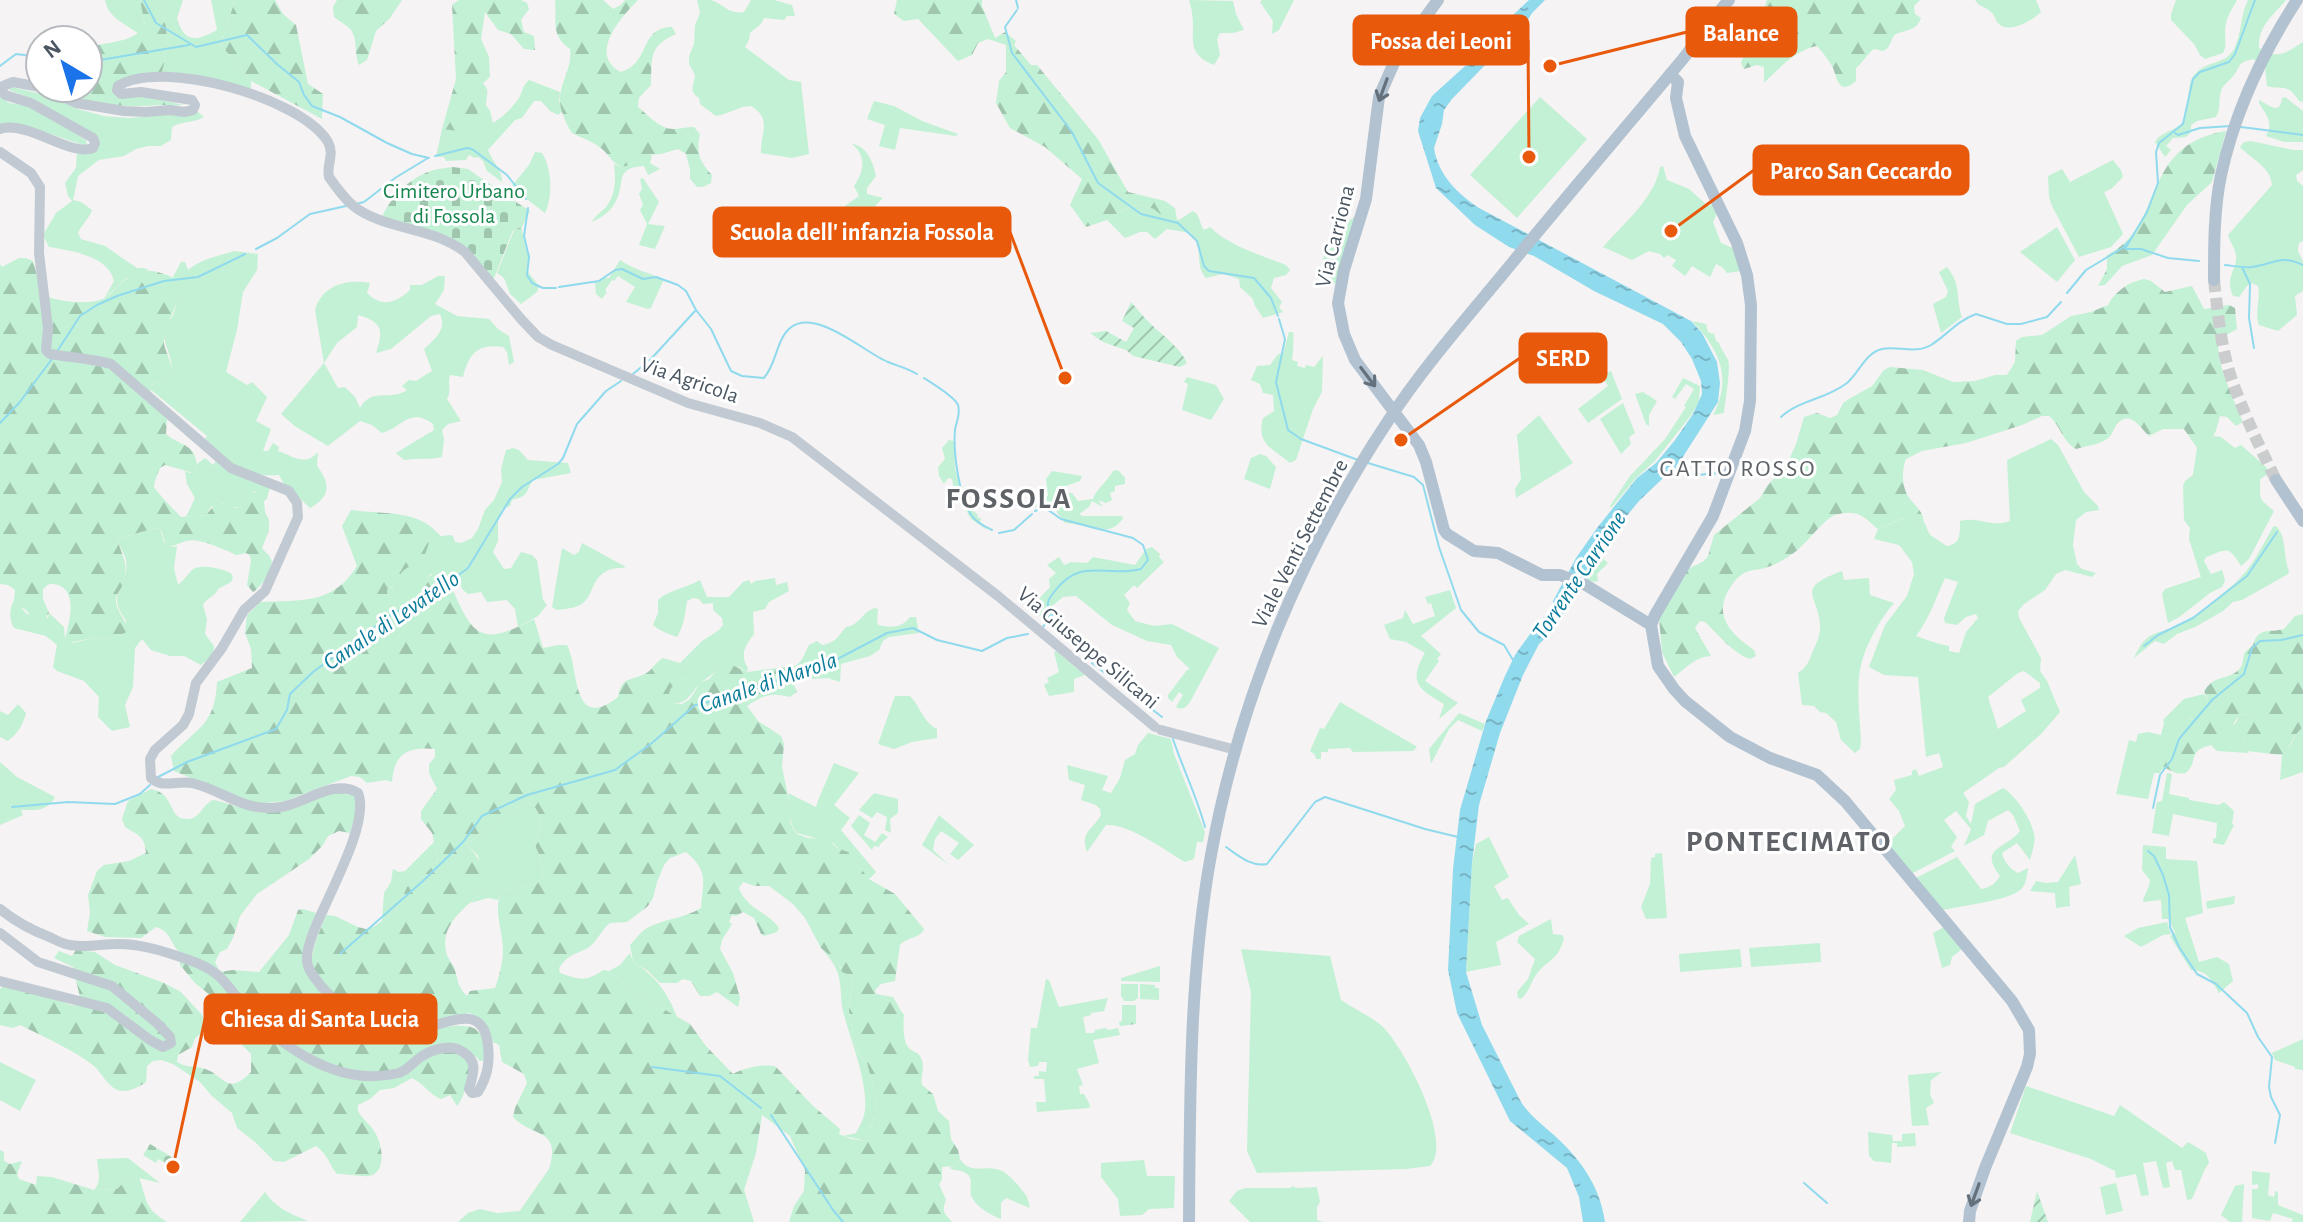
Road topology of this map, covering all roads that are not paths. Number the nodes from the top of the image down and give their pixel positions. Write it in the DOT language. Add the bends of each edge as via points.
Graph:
graph roads {
  1 [pos="1438,0"];
  2 [pos="1729,0"];
  3 [pos="2297,0"];
  4 [pos="1684,58"];
  5 [pos="1666,78"];
  6 [pos="24,84"];
  7 [pos="1676,98"];
  8 [pos="24,101"];
  9 [pos="33,104"];
  10 [pos="82,104"];
  11 [pos="0,129"];
  12 [pos="0,152"];
  13 [pos="2214,280"];
  14 [pos="1394,411"];
  15 [pos="2276,480"];
  16 [pos="2303,521"];
  17 [pos="998,596"];
  18 [pos="1651,625"];
  19 [pos="1236,750"];
  20 [pos="0,909"];
  21 [pos="0,933"];
  22 [pos="0,981"];
  23 [pos="1189,1222"];
  24 [pos="1969,1222"];
  1 -- 14 [label="main road, Via Carriona, one-way" via="1397,56 1379,97 1366,199 1338,295 1344,334 1355,360"];
  2 -- 4 [label="main road, Viale Venti Settembre"];
  3 -- 13 [label="main road" via="2254,75 2229,147 2221,175"];
  4 -- 5 [label="main road, Viale Venti Settembre"];
  4 -- 7 [label="main road" via="1686,70"];
  5 -- 7 [label="main road" via="1678,82"];
  5 -- 14 [label="main road, Viale Venti Settembre"];
  6 -- 8 [label="street" via="13,82 2,91"];
  7 -- 18 [label="main road" via="1685,136 1745,267 1751,305 1750,390 1745,431 1713,516"];
  9 -- 11 [label="street" via="93,138 93,148 82,150 20,129"];
  10 -- 17 [label="street, Via Agricola" via="124,111 193,110 192,100 117,90 136,79 172,77 227,86 282,105 322,134 332,156 329,177 357,208 457,246 531,329 552,345 688,403 792,437"];
  12 -- 20 [label="street" via="31,173 40,187 46,350 111,364 231,468 289,491 299,509 265,591 244,610 196,683 183,725 150,759 151,778 163,785 194,784 262,808 282,807 324,791 358,793 361,813 319,915 308,966 366,1026 419,1030 459,1018 479,1023 488,1041 488,1074 472,1093 473,1062 458,1048 426,1054 401,1072 358,1076 335,1070 285,1043 212,969 148,947 62,944"];
  14 -- 18 [label="main road, Via Carriona" via="1419,445 1444,530 1453,539 1542,575 1584,584"];
  14 -- 19 [label="main road, Viale Venti Settembre" via="1289,601"];
  15 -- 16 [label="main road"];
  17 -- 19 [label="street, Via Giuseppe Silicani" via="1164,731"];
  18 -- 24 [label="main road, one-way" via="1658,666 1685,701 1730,737 1817,775 1830,786 2022,1015 2029,1030 2028,1065 1985,1168"];
  19 -- 23 [label="main road, Viale Venti Settembre" via="1211,857 1197,961"];
  21 -- 22 [label="street" via="38,962 112,986 158,1024 171,1043 163,1047 150,1040 107,1008"];
}
